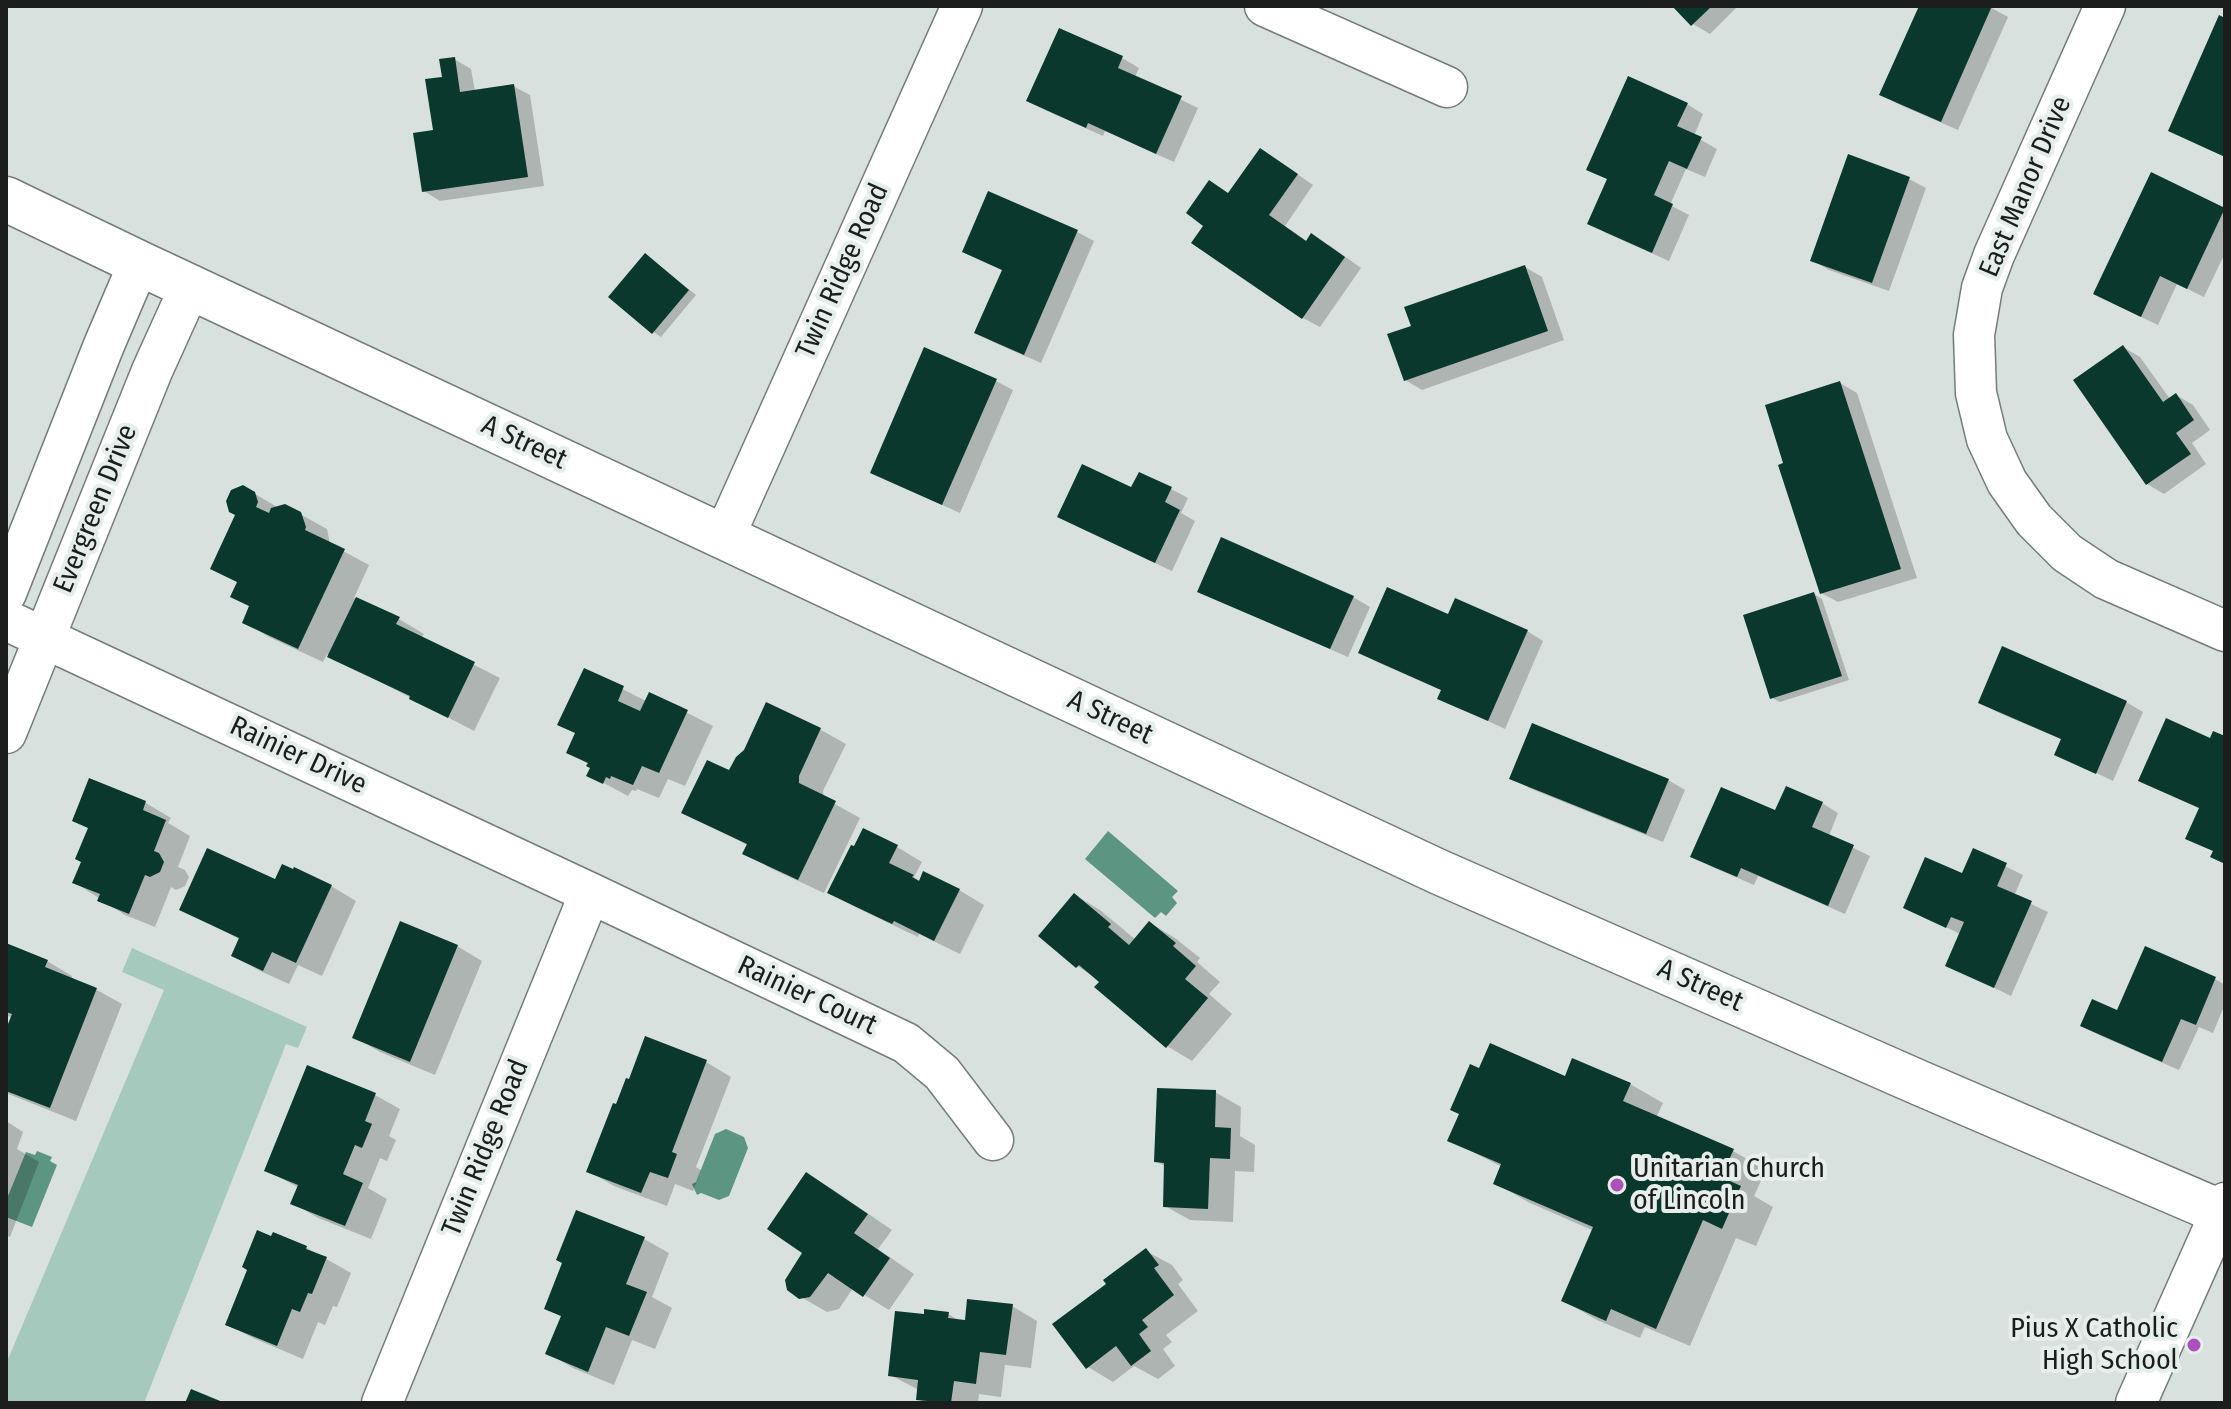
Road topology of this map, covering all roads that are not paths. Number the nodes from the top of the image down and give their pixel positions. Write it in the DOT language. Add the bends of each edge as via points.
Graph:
graph roads {
  1 [pos="962,6"];
  2 [pos="1265,6"];
  3 [pos="2105,6"];
  4 [pos="1447,87"];
  5 [pos="6,199"];
  6 [pos="139,263"];
  7 [pos="190,287"];
  8 [pos="724,537"];
  9 [pos="6,593"];
  10 [pos="6,620"];
  11 [pos="2225,631"];
  12 [pos="44,638"];
  13 [pos="6,733"];
  14 [pos="590,893"];
  15 [pos="993,1140"];
  16 [pos="2224,1210"];
  17 [pos="382,1403"];
  18 [pos="2136,1403"];
  1 -- 8 [label="street, Twin Ridge Road"];
  2 -- 4 [label="street"];
  3 -- 11 [label="street, East Manor Drive" via="1982,288 1974,335 1976,393 1987,439 2007,482 2067,553 2106,579"];
  5 -- 6 [label="main road, A Street"];
  6 -- 7 [label="main road, A Street"];
  6 -- 9 [label="street, Evergreen Drive"];
  7 -- 8 [label="main road, A Street"];
  7 -- 12 [label="street, Evergreen Drive"];
  8 -- 16 [label="main road, A Street" via="1450,877"];
  10 -- 12 [label="street, Rainier Drive"];
  12 -- 13 [label="street, Evergreen Drive"];
  12 -- 14 [label="street, Rainier Drive"];
  14 -- 15 [label="street, Rainier Court" via="906,1043 942,1073"];
  14 -- 17 [label="street, Twin Ridge Road"];
  16 -- 18 [label="street"];
}
